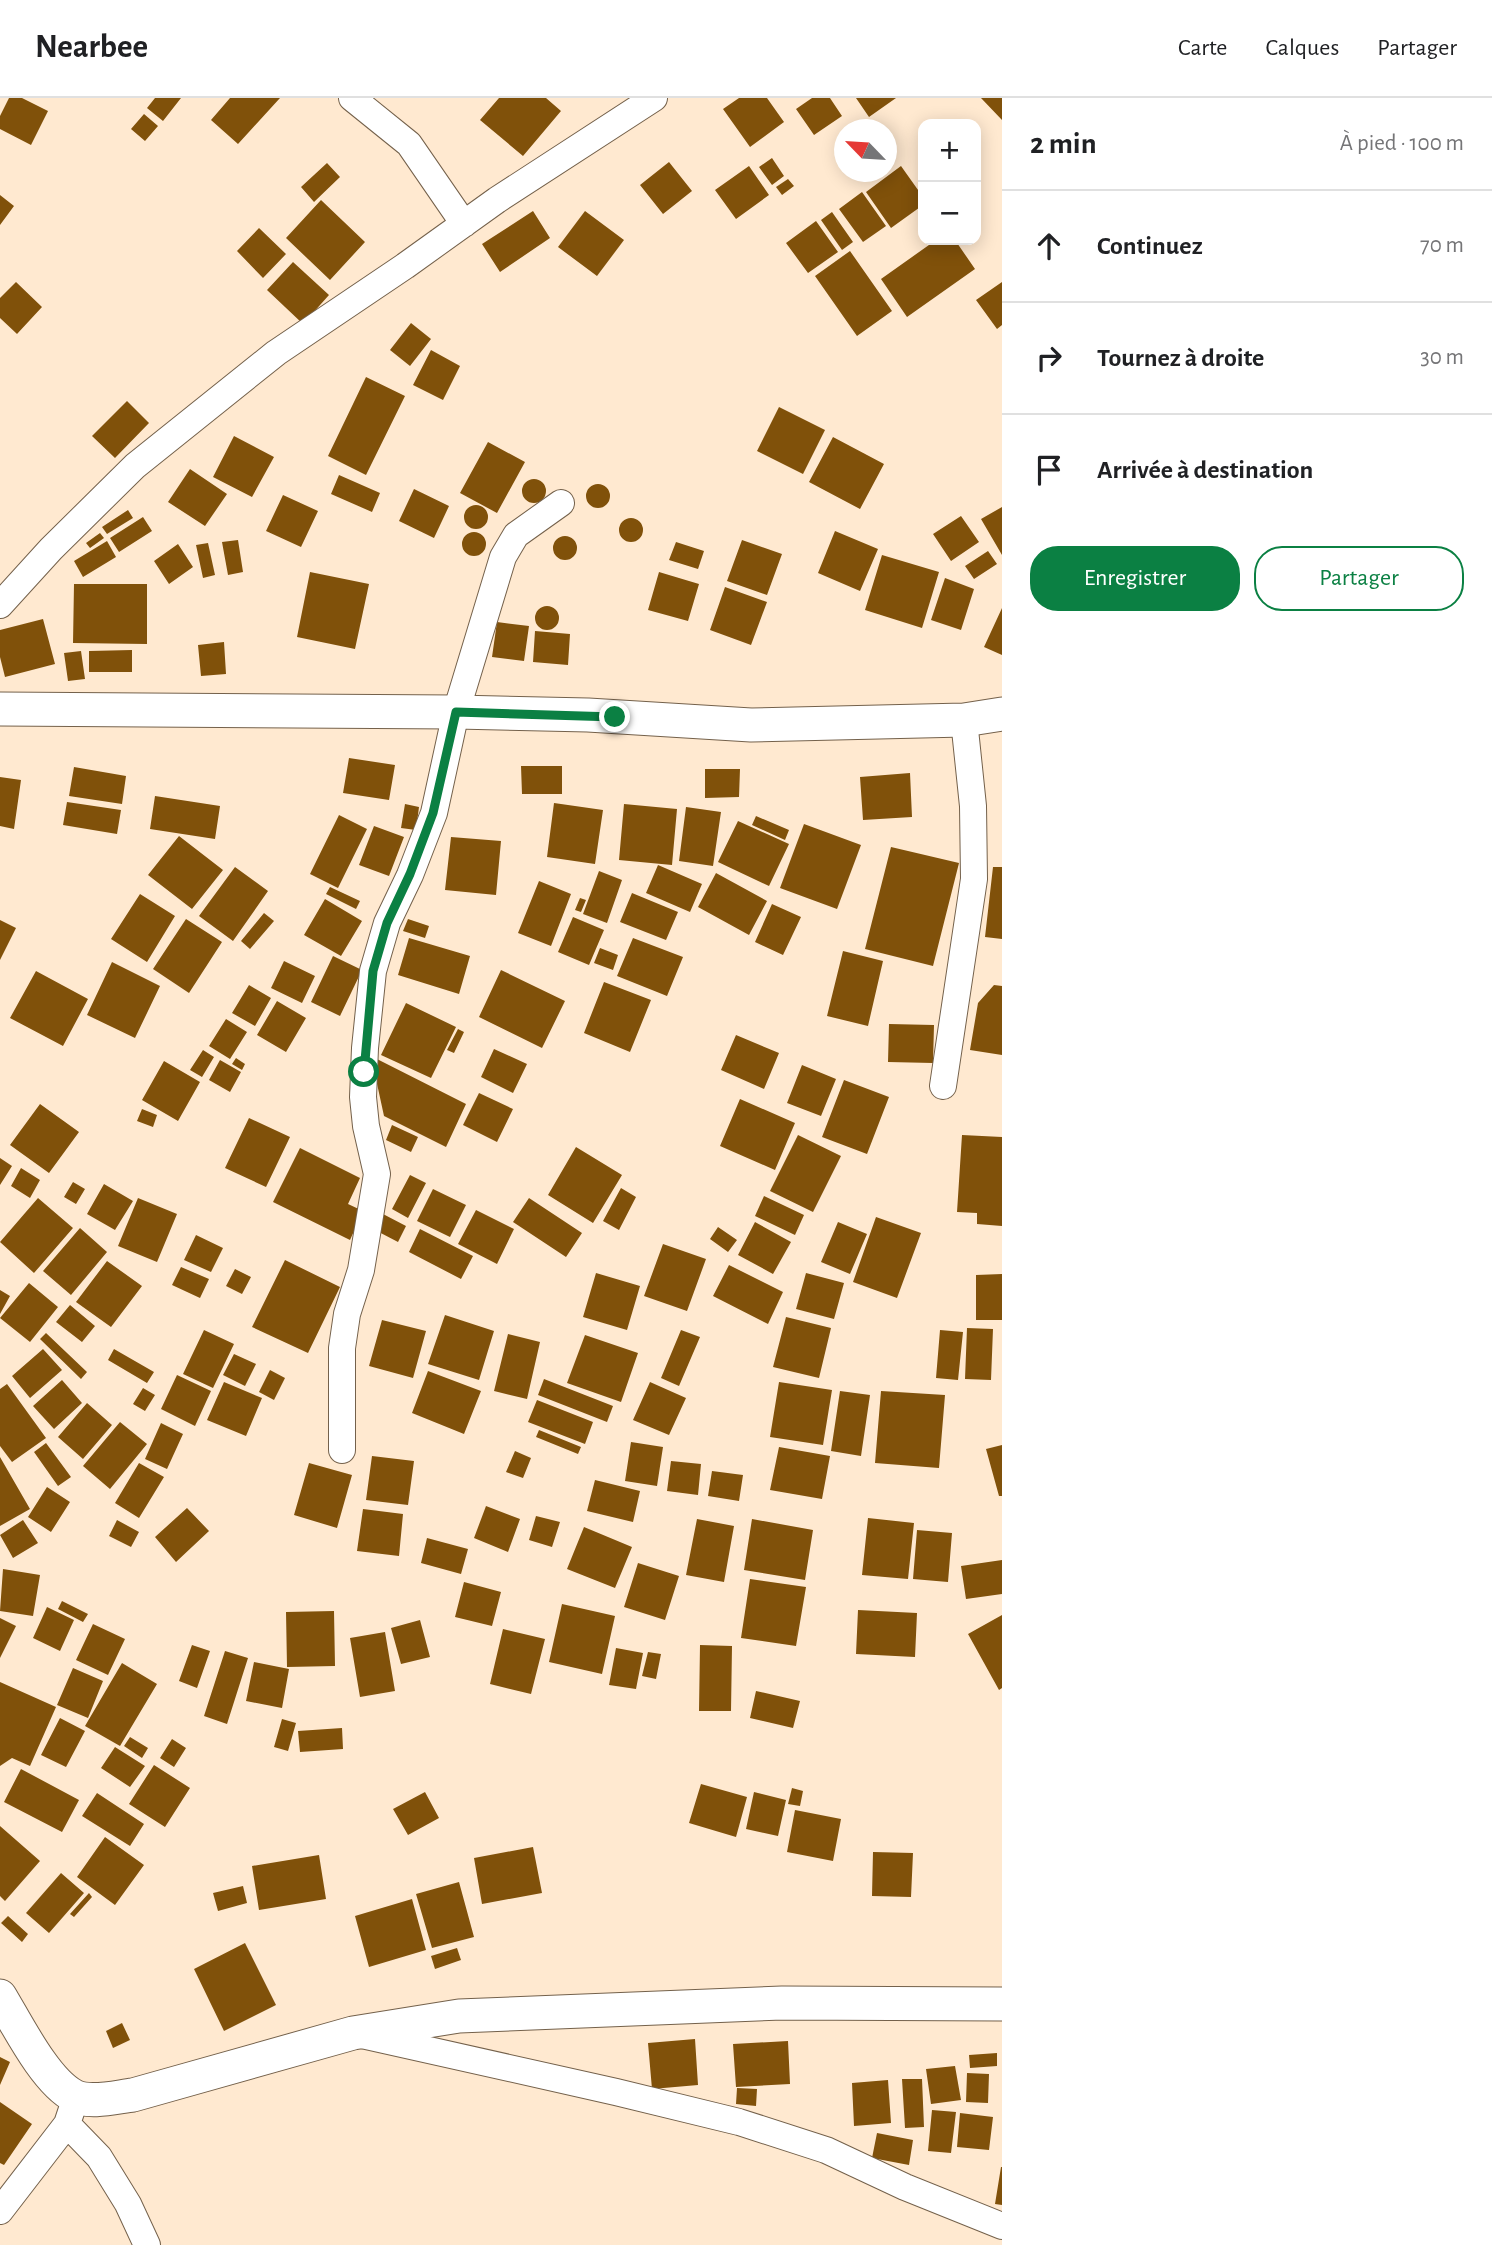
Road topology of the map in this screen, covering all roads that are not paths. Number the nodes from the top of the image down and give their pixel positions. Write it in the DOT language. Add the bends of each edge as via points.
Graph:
graph roads {
  1 [pos="352,98"];
  2 [pos="654,98"];
  3 [pos="464,224"];
  4 [pos="561,503"];
  5 [pos="0,605"];
  6 [pos="0,709"];
  7 [pos="456,712"];
  8 [pos="1002,714"];
  9 [pos="964,720"];
  10 [pos="943,1086"];
  11 [pos="342,1450"];
  12 [pos="0,1996"];
  13 [pos="1002,2004"];
  14 [pos="353,2034"];
  15 [pos="71,2110"];
  16 [pos="0,2211"];
  17 [pos="1002,2226"];
  18 [pos="147,2245"];
  1 -- 3 [label="street" via="409,144"];
  2 -- 3 [label="street"];
  3 -- 5 [label="street" via="276,353 135,466"];
  4 -- 7 [label="street" via="516,535 503,557"];
  6 -- 7 [label="street"];
  7 -- 9 [label="street" via="751,725"];
  7 -- 11 [label="street" via="433,813 387,923 373,971 363,1097 377,1174 342,1348"];
  8 -- 9 [label="street"];
  9 -- 10 [label="street" via="973,807 974,879"];
  12 -- 15 [label="street"];
  13 -- 14 [label="street" via="782,2003 459,2016"];
  14 -- 15 [label="street" via="133,2095 98,2099"];
  14 -- 17 [label="street" via="739,2122 826,2150"];
  15 -- 16 [label="street"];
  15 -- 18 [label="street" via="128,2204"];
}
